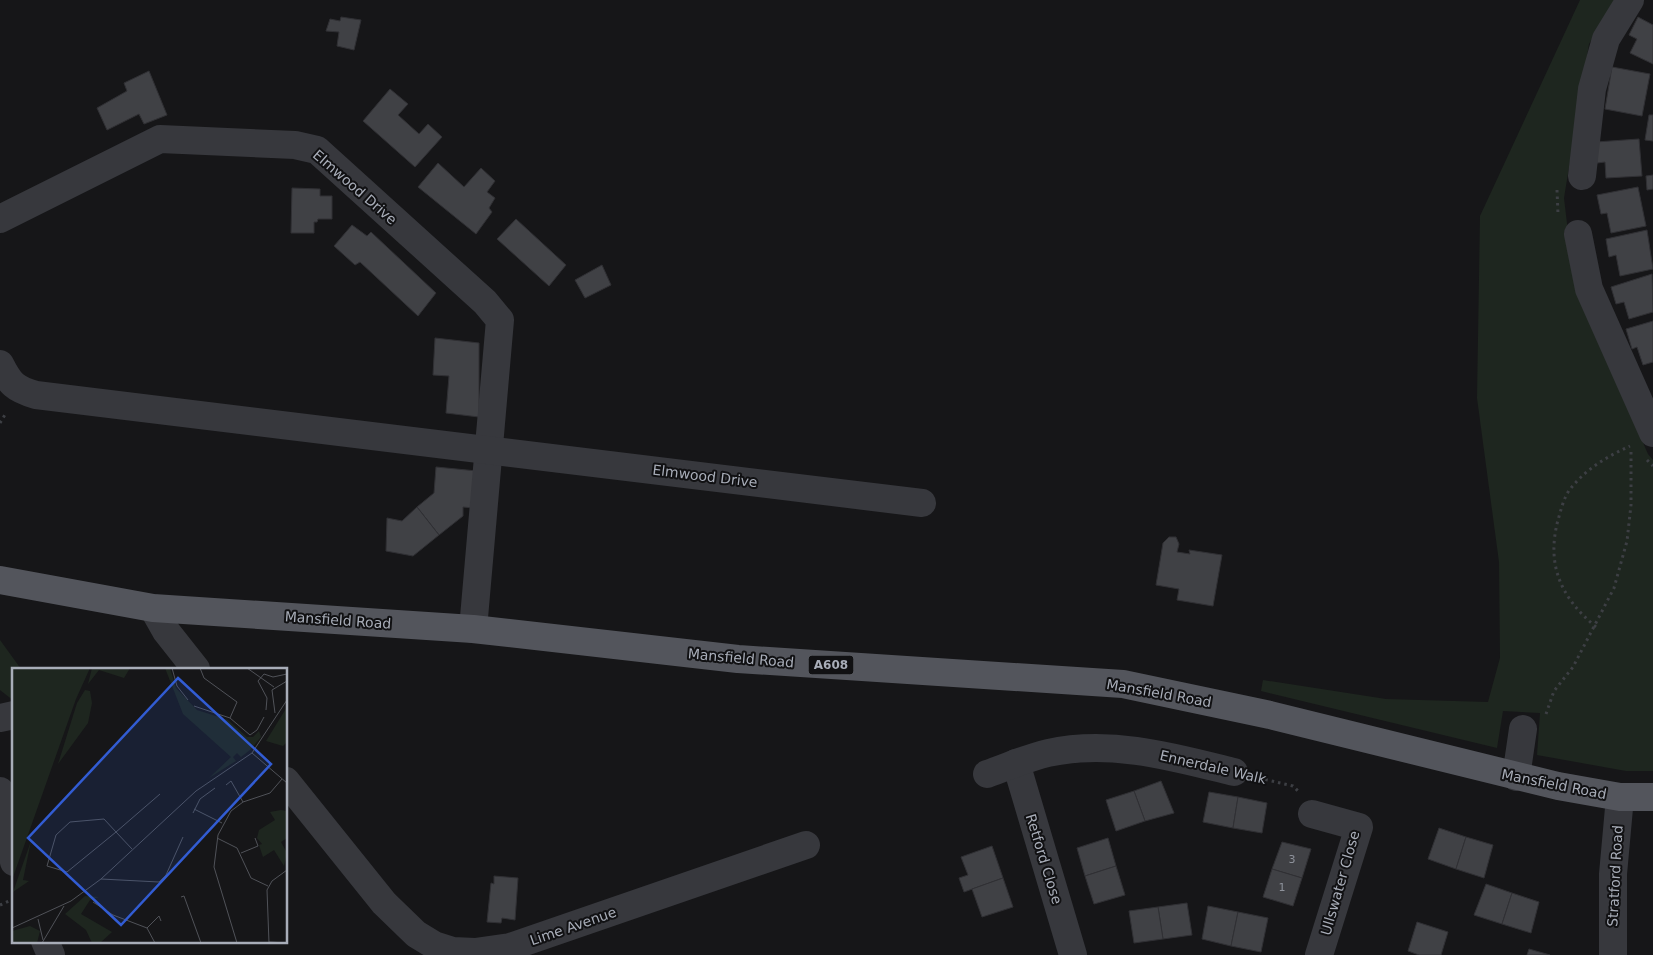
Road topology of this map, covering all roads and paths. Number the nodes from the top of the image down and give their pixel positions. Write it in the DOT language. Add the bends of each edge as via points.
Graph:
graph roads {
  1 [pos="1630,0"];
  2 [pos="1582,176"];
  3 [pos="0,219"];
  4 [pos="1578,234"];
  5 [pos="0,364"];
  6 [pos="1641,440"];
  7 [pos="488,450"];
  8 [pos="922,503"];
  9 [pos="0,580"];
  10 [pos="153,608"];
  11 [pos="1596,627"];
  12 [pos="473,629"];
  13 [pos="195,668"];
  14 [pos="1534,727"];
  15 [pos="1016,763"];
  16 [pos="1234,772"];
  17 [pos="987,774"];
  18 [pos="1516,777"];
  19 [pos="288,783"];
  20 [pos="0,791"];
  21 [pos="1620,797"];
  22 [pos="1653,797"];
  23 [pos="1312,814"];
  24 [pos="806,845"];
  25 [pos="12,852"];
  26 [pos="12,900"];
  27 [pos="0,905"];
  28 [pos="45,942"];
  29 [pos="51,955"];
  30 [pos="1073,955"];
  31 [pos="1319,955"];
  32 [pos="1613,955"];
  1 -- 2 [label="street" via="1606,39 1592,90"];
  3 -- 7 [label="street, Elmwood Drive" via="160,140 295,145 317,150 485,302 500,320"];
  4 -- 6 [label="street" via="1589,289"];
  5 -- 7 [label="street, Elmwood Drive" via="7,379 18,390 36,395"];
  6 -- 11 [label="path" via="1627,540 1614,588"];
  6 -- 11 [label="path" via="1613,454 1570,489 1554,535 1557,574 1566,594 1579,613"];
  7 -- 8 [label="street, Elmwood Drive"];
  7 -- 12 [label="street, Elmwood Drive"];
  9 -- 10 [label="main road, Mansfield Road / A608"];
  10 -- 12 [label="main road, Mansfield Road / A608"];
  10 -- 13 [label="street" via="166,631"];
  11 -- 14 [label="path" via="1573,667 1554,691 1546,714"];
  12 -- 18 [label="main road, Mansfield Road / A608" via="738,659 1123,684 1270,715"];
  14 -- 18 [label="street"];
  15 -- 16 [label="street, Ennerdale Walk" via="1049,753 1096,747 1136,750"];
  15 -- 17 [label="street"];
  15 -- 30 [label="street, Retford Close"];
  16 -- 23 [label="path, Ennerdale Walk" via="1293,786 1310,802"];
  18 -- 21 [label="main road, Mansfield Road / A608"];
  19 -- 24 [label="street, Lime Avenue" via="401,922 434,945 453,951 475,952 510,947"];
  20 -- 25 [label="street"];
  21 -- 22 [label="main road, Mansfield Road / A608"];
  21 -- 32 [label="street, Stratford Road" via="1613,874"];
  23 -- 31 [label="street, Ullswater Close" via="1359,827"];
  26 -- 27 [label="path"];
  28 -- 29 [label="street"];
}
